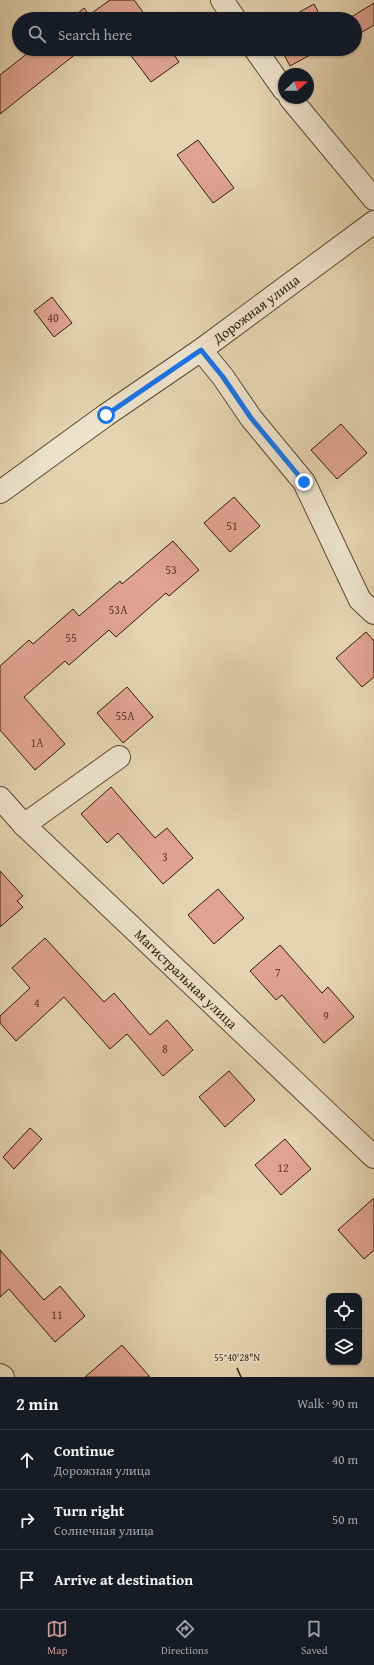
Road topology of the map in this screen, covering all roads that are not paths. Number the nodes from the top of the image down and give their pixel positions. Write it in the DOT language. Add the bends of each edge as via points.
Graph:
graph roads {
  1 [pos="222,0"];
  2 [pos="230,12"];
  3 [pos="260,56"];
  4 [pos="278,82"];
  5 [pos="295,104"];
  6 [pos="374,199"];
  7 [pos="374,222"];
  8 [pos="201,350"];
  9 [pos="0,492"];
  10 [pos="374,613"];
  11 [pos="119,756"];
  12 [pos="9,814"];
  13 [pos="374,1157"];
  14 [pos="0,1375"];
  15 [pos="3,1377"];
  1 -- 2 [label="street"];
  3 -- 4 [label="street"];
  5 -- 6 [label="street"];
  7 -- 8 [label="street, Дорожная улица"];
  8 -- 9 [label="street, Дорожная улица"];
  8 -- 10 [label="street" via="251,418 304,482 360,600"];
  11 -- 12 [label="street"];
  12 -- 13 [label="street, Магистральная улица"];
  14 -- 15 [label="street"];
}
